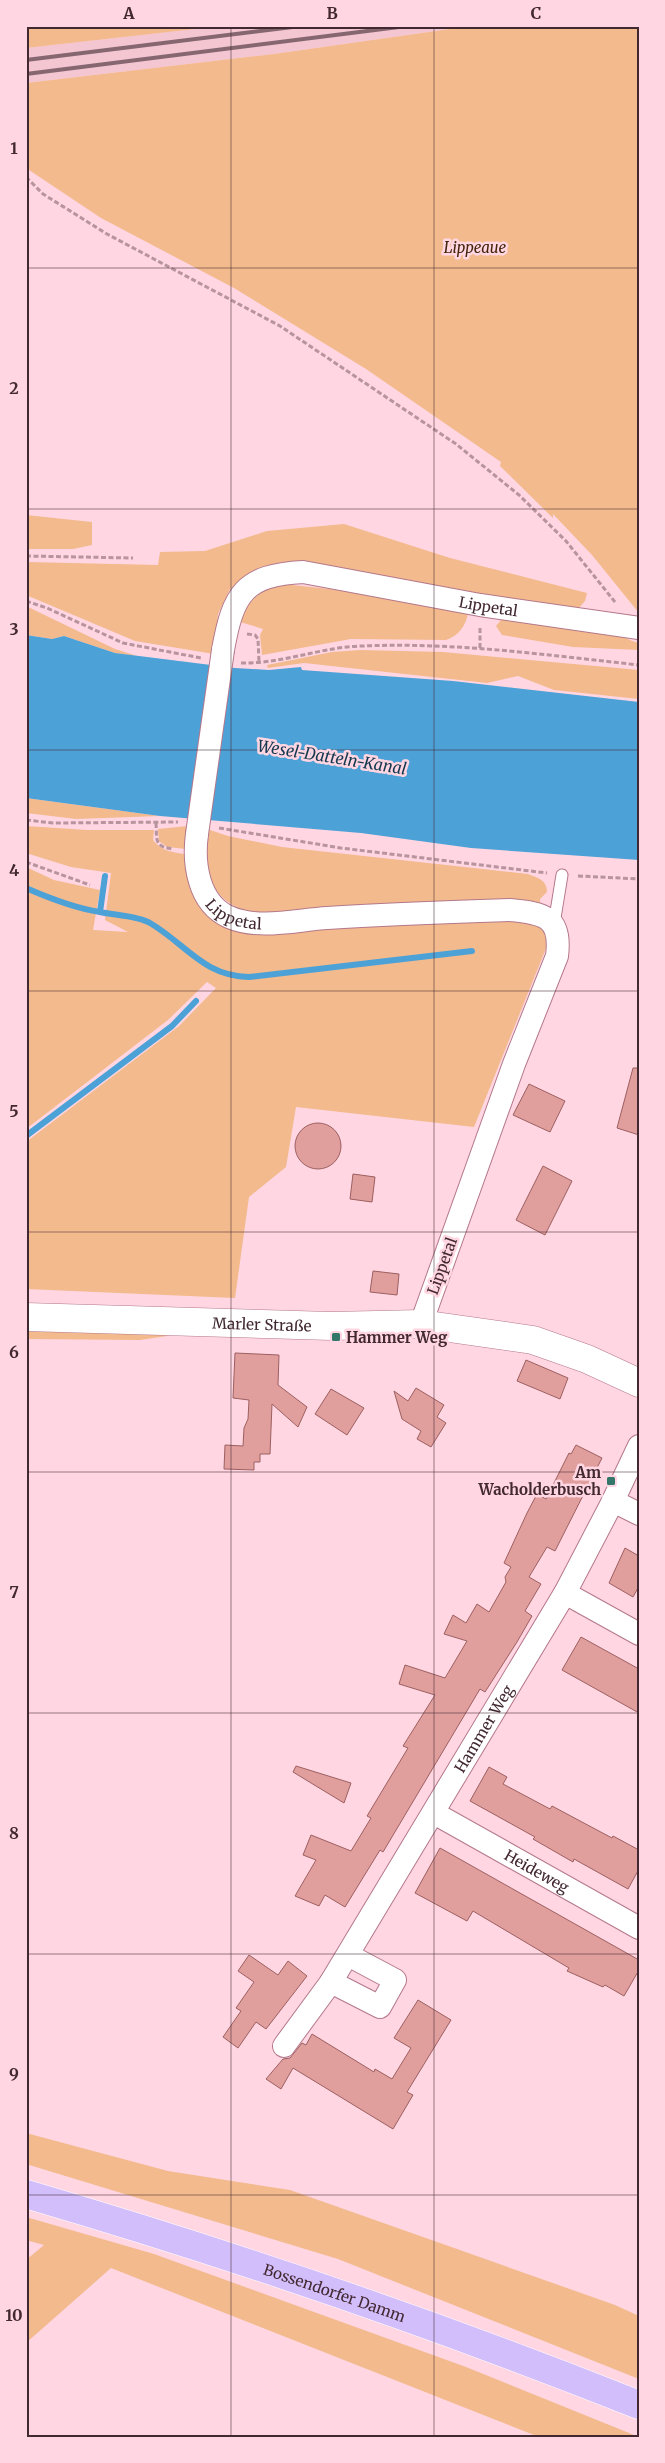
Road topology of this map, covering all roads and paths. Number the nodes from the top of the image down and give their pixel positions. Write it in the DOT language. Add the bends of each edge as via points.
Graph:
graph roads {
  1 [pos="26,178"];
  2 [pos="26,556"];
  3 [pos="133,558"];
  4 [pos="26,601"];
  5 [pos="638,628"];
  6 [pos="255,635"];
  7 [pos="229,656"];
  8 [pos="202,658"];
  9 [pos="260,662"];
  10 [pos="639,665"];
  11 [pos="26,820"];
  12 [pos="156,823"];
  13 [pos="197,828"];
  14 [pos="168,848"];
  15 [pos="26,862"];
  16 [pos="562,875"];
  17 [pos="639,879"];
  18 [pos="90,885"];
  19 [pos="554,924"];
  20 [pos="26,1317"];
  21 [pos="421,1324"];
  22 [pos="639,1383"];
  23 [pos="639,1446"];
  24 [pos="613,1500"];
  25 [pos="639,1514"];
  26 [pos="565,1593"];
  27 [pos="639,1634"];
  28 [pos="434,1813"];
  29 [pos="639,1928"];
  30 [pos="348,1955"];
  31 [pos="331,1982"];
  32 [pos="284,2046"];
  33 [pos="26,2194"];
  34 [pos="639,2405"];
  1 -- 5 [label="path" via="43,194 107,234 280,326 456,444 519,495 566,541"];
  2 -- 3 [label="path"];
  4 -- 8 [label="path" via="123,643"];
  5 -- 7 [label="street, Lippetal" via="480,605 303,572 266,577 241,594 231,610"];
  6 -- 9 [label="path" via="259,642"];
  7 -- 9 [label="path"];
  7 -- 13 [label="street, Lippetal, bridge"];
  9 -- 10 [label="path" via="326,648 393,645 480,648"];
  11 -- 12 [label="path" via="53,824"];
  12 -- 13 [label="path"];
  12 -- 14 [label="path" via="157,840 163,848"];
  13 -- 16 [label="path"];
  13 -- 19 [label="street, Lippetal" via="194,852 205,892 222,912 246,921 264,923 510,910 536,913"];
  15 -- 18 [label="path"];
  16 -- 17 [label="path"];
  16 -- 19 [label="lane"];
  19 -- 21 [label="street, Lippetal" via="559,939 557,956 514,1064"];
  20 -- 21 [label="main road, Marler Straße" via="331,1326"];
  21 -- 22 [label="main road, Marler Straße" via="533,1340 587,1359"];
  23 -- 24 [label="street, Hammer Weg"];
  24 -- 25 [label="street"];
  24 -- 26 [label="street, Hammer Weg"];
  26 -- 27 [label="street"];
  26 -- 28 [label="street, Hammer Weg"];
  28 -- 29 [label="street, Heideweg"];
  28 -- 30 [label="street, Hammer Weg"];
  30 -- 31 [label="street, Hammer Weg"];
  30 -- 31 [label="street" via="395,1980 380,2007"];
  31 -- 32 [label="street, Hammer Weg"];
  33 -- 34 [label="highway, Bossendorfer Damm" via="286,2275 443,2330"];
}
